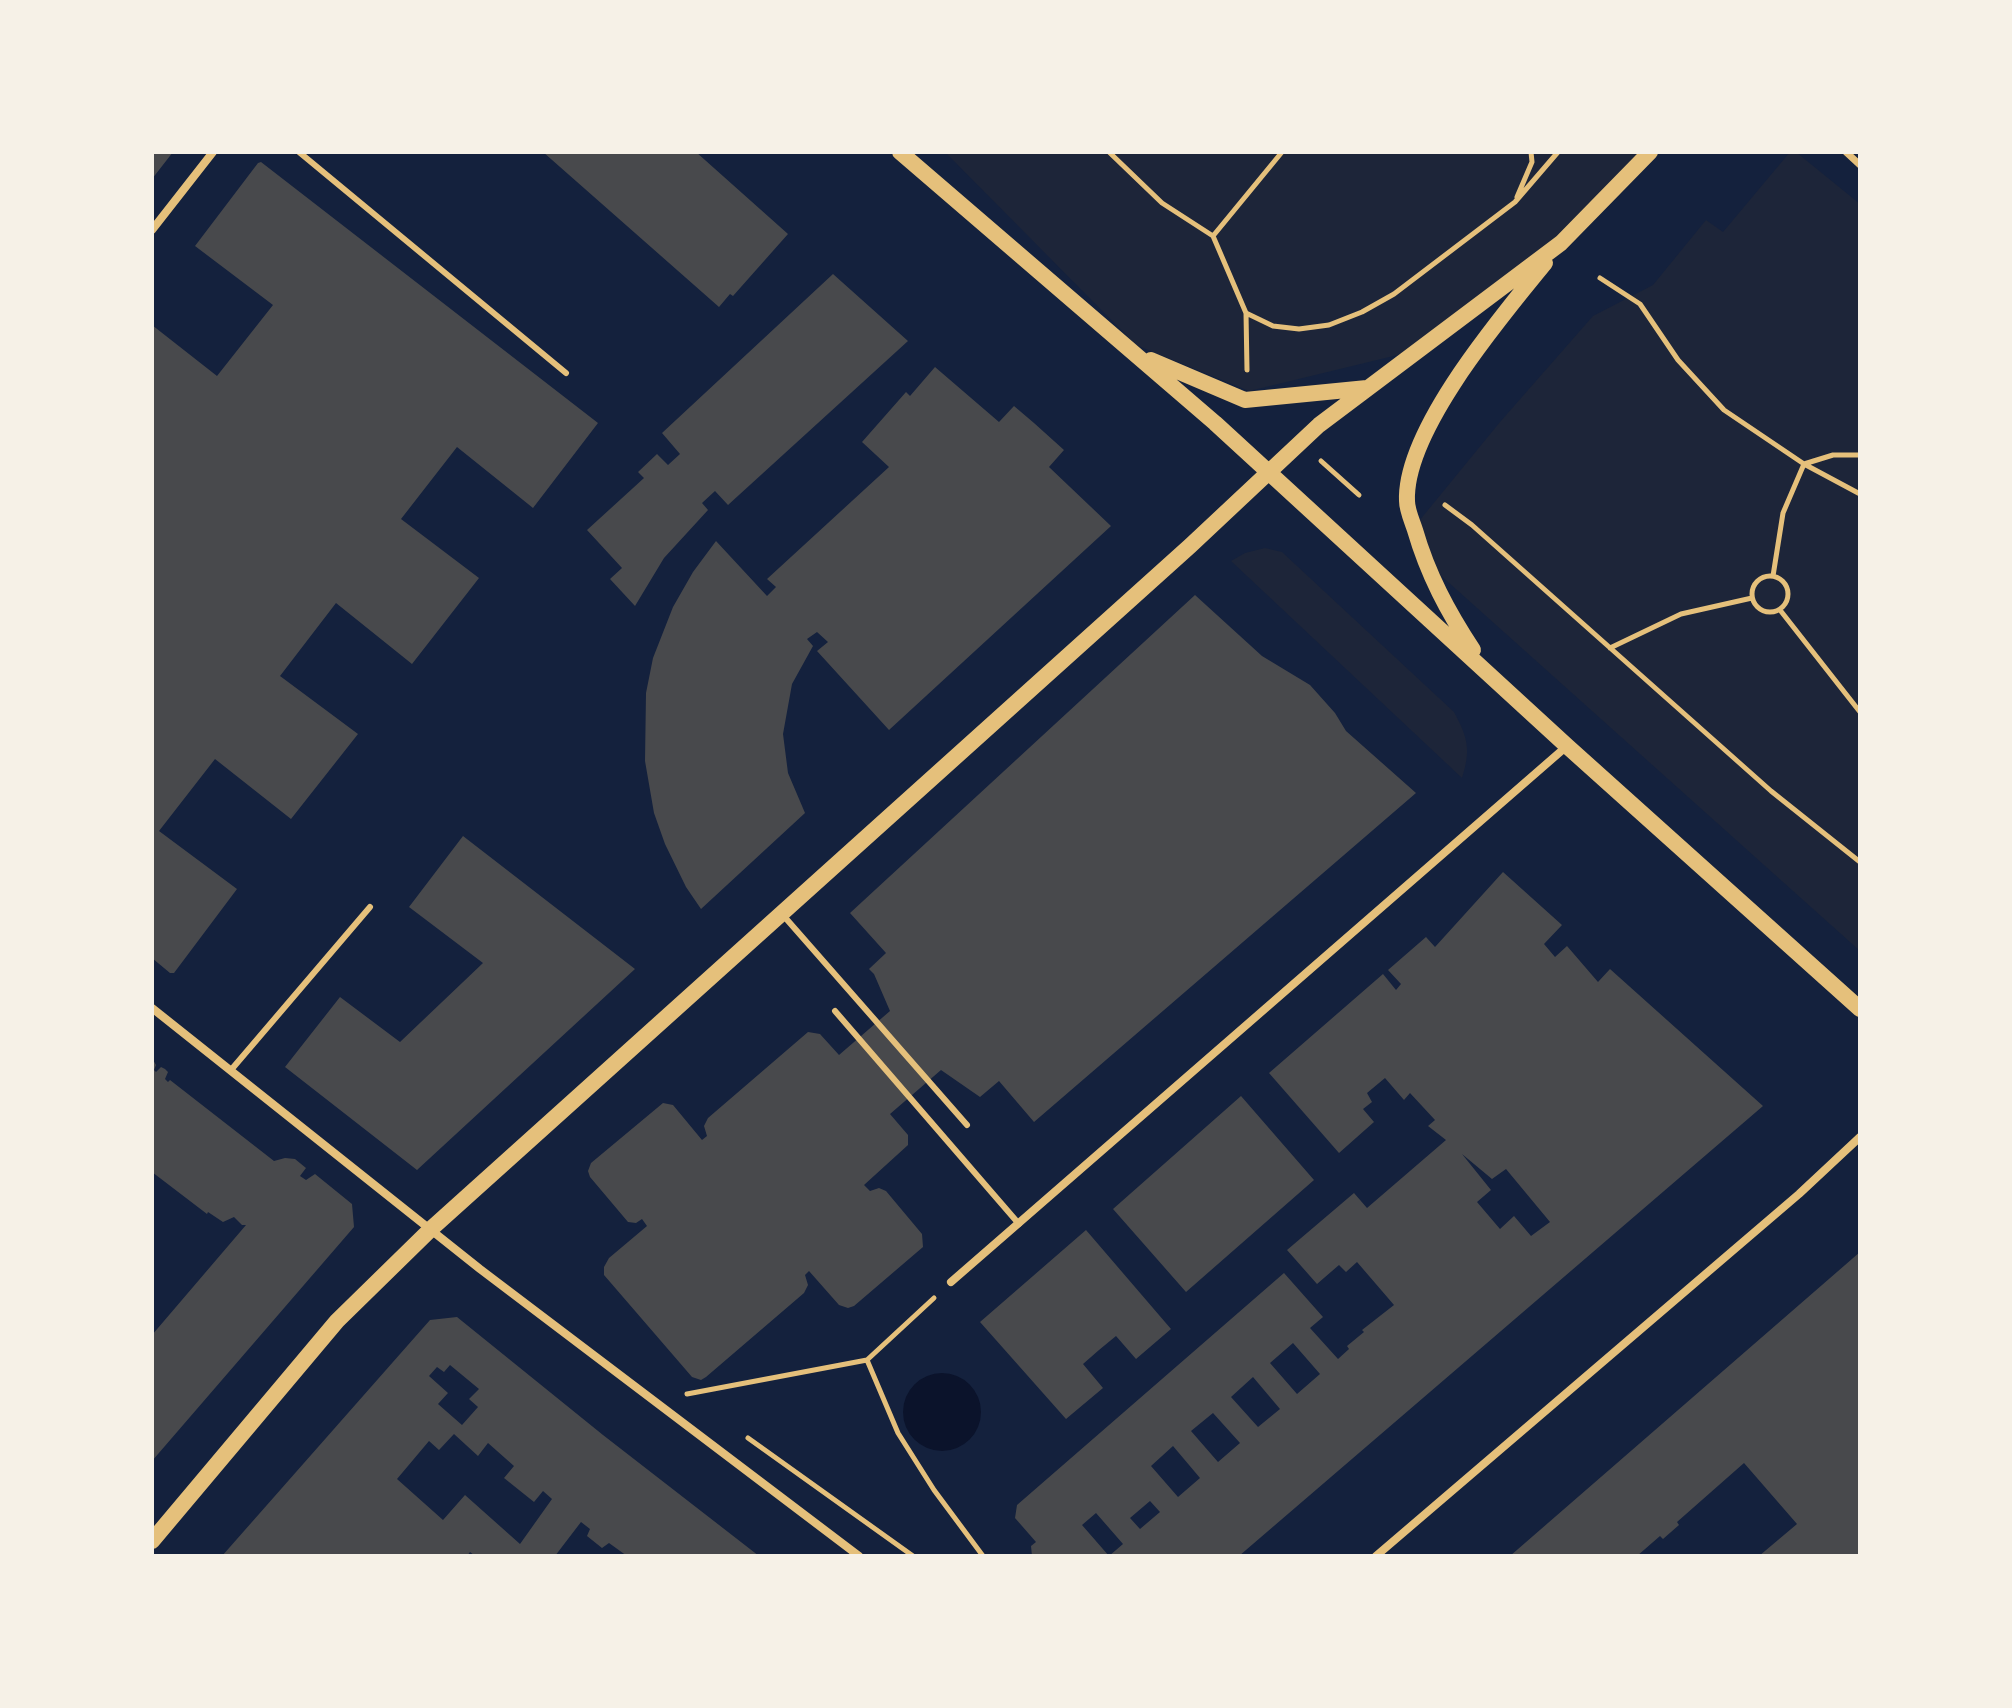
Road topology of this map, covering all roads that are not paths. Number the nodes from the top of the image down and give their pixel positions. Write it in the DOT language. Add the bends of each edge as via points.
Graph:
graph roads {
  1 [pos="213,152"];
  2 [pos="299,152"];
  3 [pos="900,152"];
  4 [pos="1650,152"];
  5 [pos="1846,152"];
  6 [pos="1860,165"];
  7 [pos="152,230"];
  8 [pos="1561,243"];
  9 [pos="1134,353"];
  10 [pos="566,373"];
  11 [pos="1368,388"];
  12 [pos="1267,471"];
  13 [pos="1487,671"];
  14 [pos="1567,746"];
  15 [pos="370,907"];
  16 [pos="782,914"];
  17 [pos="152,1008"];
  18 [pos="1860,1009"];
  19 [pos="835,1011"];
  20 [pos="231,1070"];
  21 [pos="967,1125"];
  22 [pos="1860,1137"];
  23 [pos="1019,1224"];
  24 [pos="432,1228"];
  25 [pos="951,1282"];
  26 [pos="152,1541"];
  27 [pos="859,1556"];
  28 [pos="1376,1556"];
  1 -- 7 [label="street"];
  2 -- 10 [label="lane"];
  3 -- 9 [label="main road"];
  4 -- 8 [label="main road"];
  5 -- 6 [label="street"];
  8 -- 11 [label="main road"];
  8 -- 13 [label="main road" via="1458,377 1411,461 1407,502 1426,567"];
  9 -- 11 [label="main road" via="1245,400"];
  9 -- 12 [label="main road"];
  11 -- 12 [label="main road"];
  12 -- 13 [label="main road"];
  12 -- 16 [label="main road"];
  13 -- 14 [label="main road"];
  14 -- 18 [label="main road"];
  14 -- 23 [label="street"];
  15 -- 20 [label="lane"];
  16 -- 21 [label="lane"];
  16 -- 24 [label="main road"];
  17 -- 20 [label="street"];
  19 -- 23 [label="lane"];
  20 -- 24 [label="street"];
  22 -- 28 [label="street"];
  23 -- 25 [label="street"];
  24 -- 26 [label="main road" via="337,1321"];
  24 -- 27 [label="street"];
}
